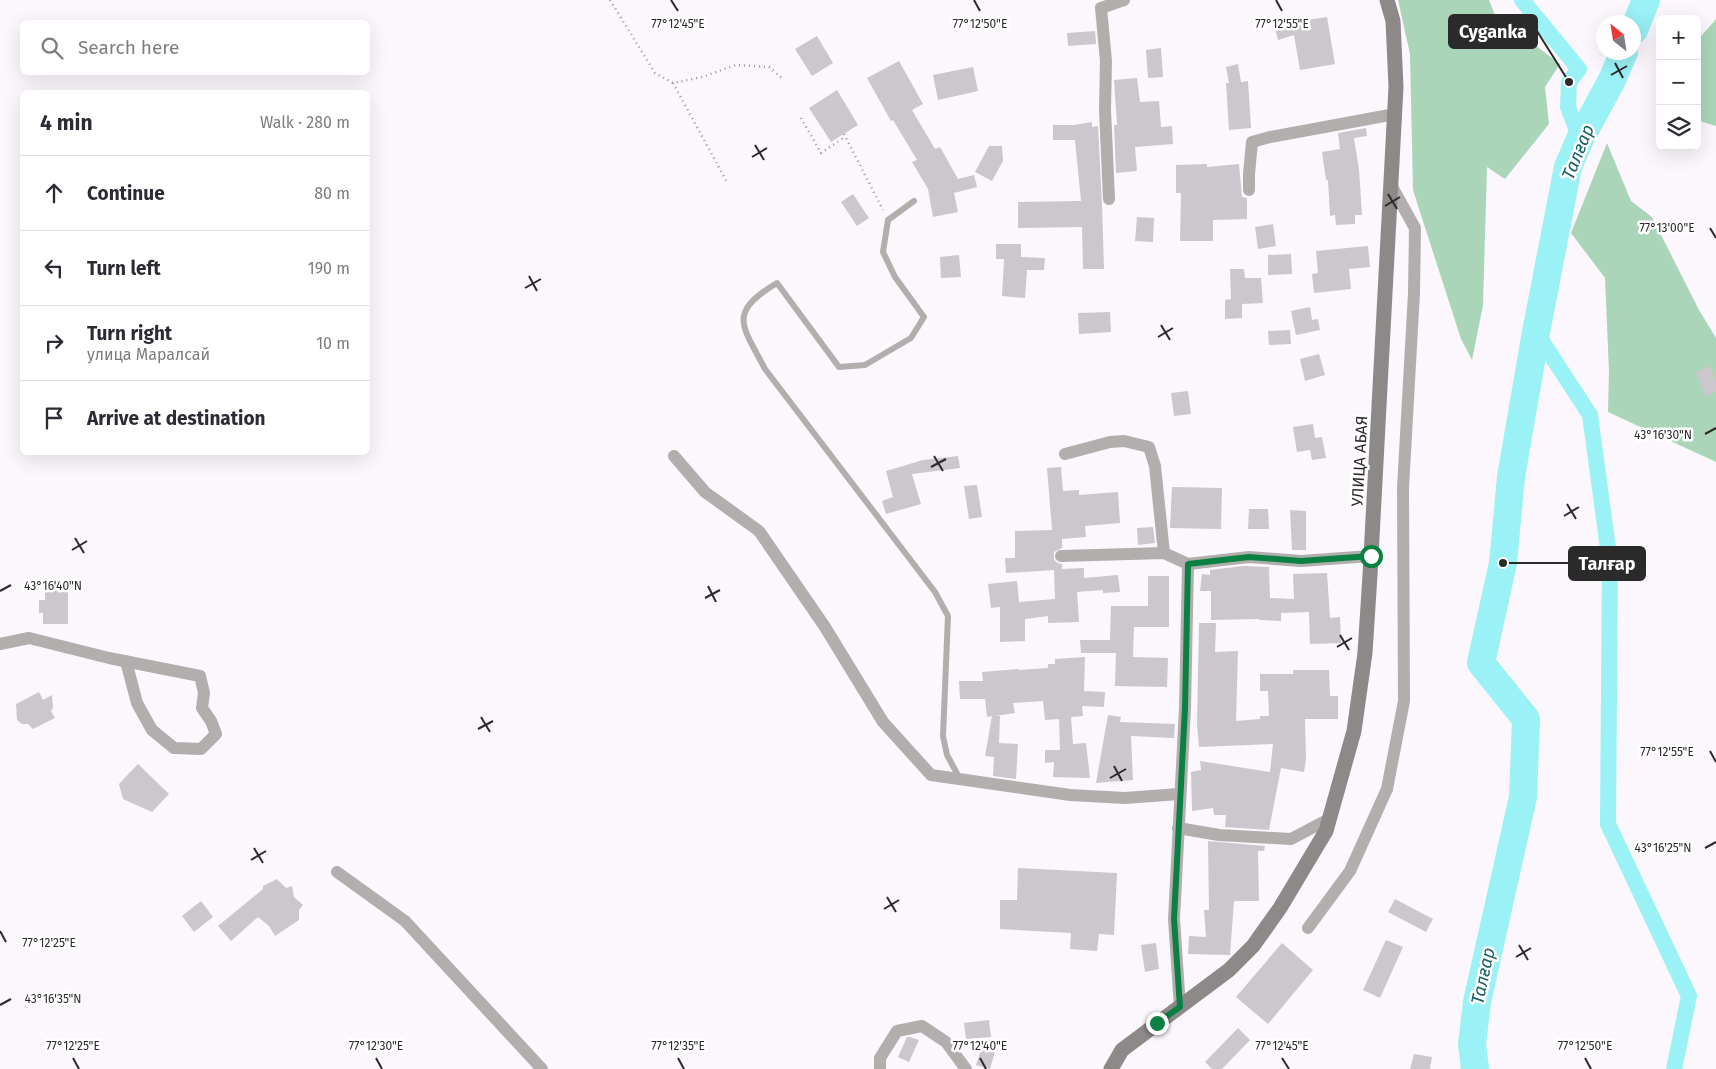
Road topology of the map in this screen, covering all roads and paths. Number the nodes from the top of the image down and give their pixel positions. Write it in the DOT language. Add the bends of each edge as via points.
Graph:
graph roads {
  1 [pos="610,0"];
  2 [pos="1124,0"];
  3 [pos="1387,0"];
  4 [pos="784,80"];
  5 [pos="673,83"];
  6 [pos="1395,114"];
  7 [pos="801,118"];
  8 [pos="844,134"];
  9 [pos="847,141"];
  10 [pos="728,184"];
  11 [pos="1391,185"];
  12 [pos="1249,190"];
  13 [pos="1110,199"];
  14 [pos="914,201"];
  15 [pos="882,210"];
  16 [pos="1065,454"];
  17 [pos="674,456"];
  18 [pos="1164,553"];
  19 [pos="1061,556"];
  20 [pos="1371,556"];
  21 [pos="1188,564"];
  22 [pos="0,644"];
  23 [pos="124,661"];
  24 [pos="960,780"];
  25 [pos="1180,794"];
  26 [pos="1330,819"];
  27 [pos="1178,828"];
  28 [pos="337,872"];
  29 [pos="1308,928"];
  30 [pos="1180,1007"];
  31 [pos="542,1069"];
  32 [pos="880,1069"];
  33 [pos="966,1069"];
  34 [pos="1111,1069"];
  1 -- 5 [label="path" via="656,73"];
  2 -- 13 [label="street" via="1101,8"];
  3 -- 6 [label="street, УЛИЦА АБАЯ" via="1393,21"];
  4 -- 5 [label="path" via="769,67 736,66"];
  5 -- 10 [label="path"];
  6 -- 11 [label="street, УЛИЦА АБАЯ"];
  6 -- 12 [label="street" via="1252,142"];
  7 -- 9 [label="path" via="822,153 842,139"];
  8 -- 9 [label="path"];
  9 -- 15 [label="path"];
  11 -- 20 [label="street, УЛИЦА АБАЯ"];
  11 -- 29 [label="street" via="1415,228 1403,488 1404,701 1387,789 1350,870"];
  14 -- 24 [label="lane" via="888,220 883,252 895,277 924,317 911,338 865,365 839,367 777,283 758,295 745,310 743,328 766,369 936,592 948,616 943,736 947,755"];
  16 -- 18 [label="street" via="1110,442 1124,441 1149,447 1155,466"];
  17 -- 24 [label="street" via="705,492 759,531 825,627 883,722 931,775"];
  18 -- 19 [label="street"];
  18 -- 21 [label="street"];
  20 -- 21 [label="street" via="1301,561 1249,557"];
  20 -- 26 [label="street, УЛИЦА АБАЯ" via="1365,653 1354,731"];
  21 -- 25 [label="street"];
  22 -- 23 [label="street" via="29,638"];
  23 -- 23 [label="street" via="200,676 204,692 202,708 216,734 201,749 174,748 152,730 137,703"];
  24 -- 25 [label="street" via="1070,795 1125,798"];
  25 -- 27 [label="street"];
  26 -- 27 [label="street" via="1291,839 1219,835"];
  26 -- 30 [label="street, УЛИЦА АБАЯ" via="1280,908 1253,946 1229,970"];
  27 -- 30 [label="street" via="1174,919"];
  28 -- 31 [label="street" via="405,921"];
  30 -- 34 [label="street, УЛИЦА АБАЯ" via="1122,1050"];
  32 -- 33 [label="street" via="880,1058 896,1031 922,1026 946,1042"];
}
